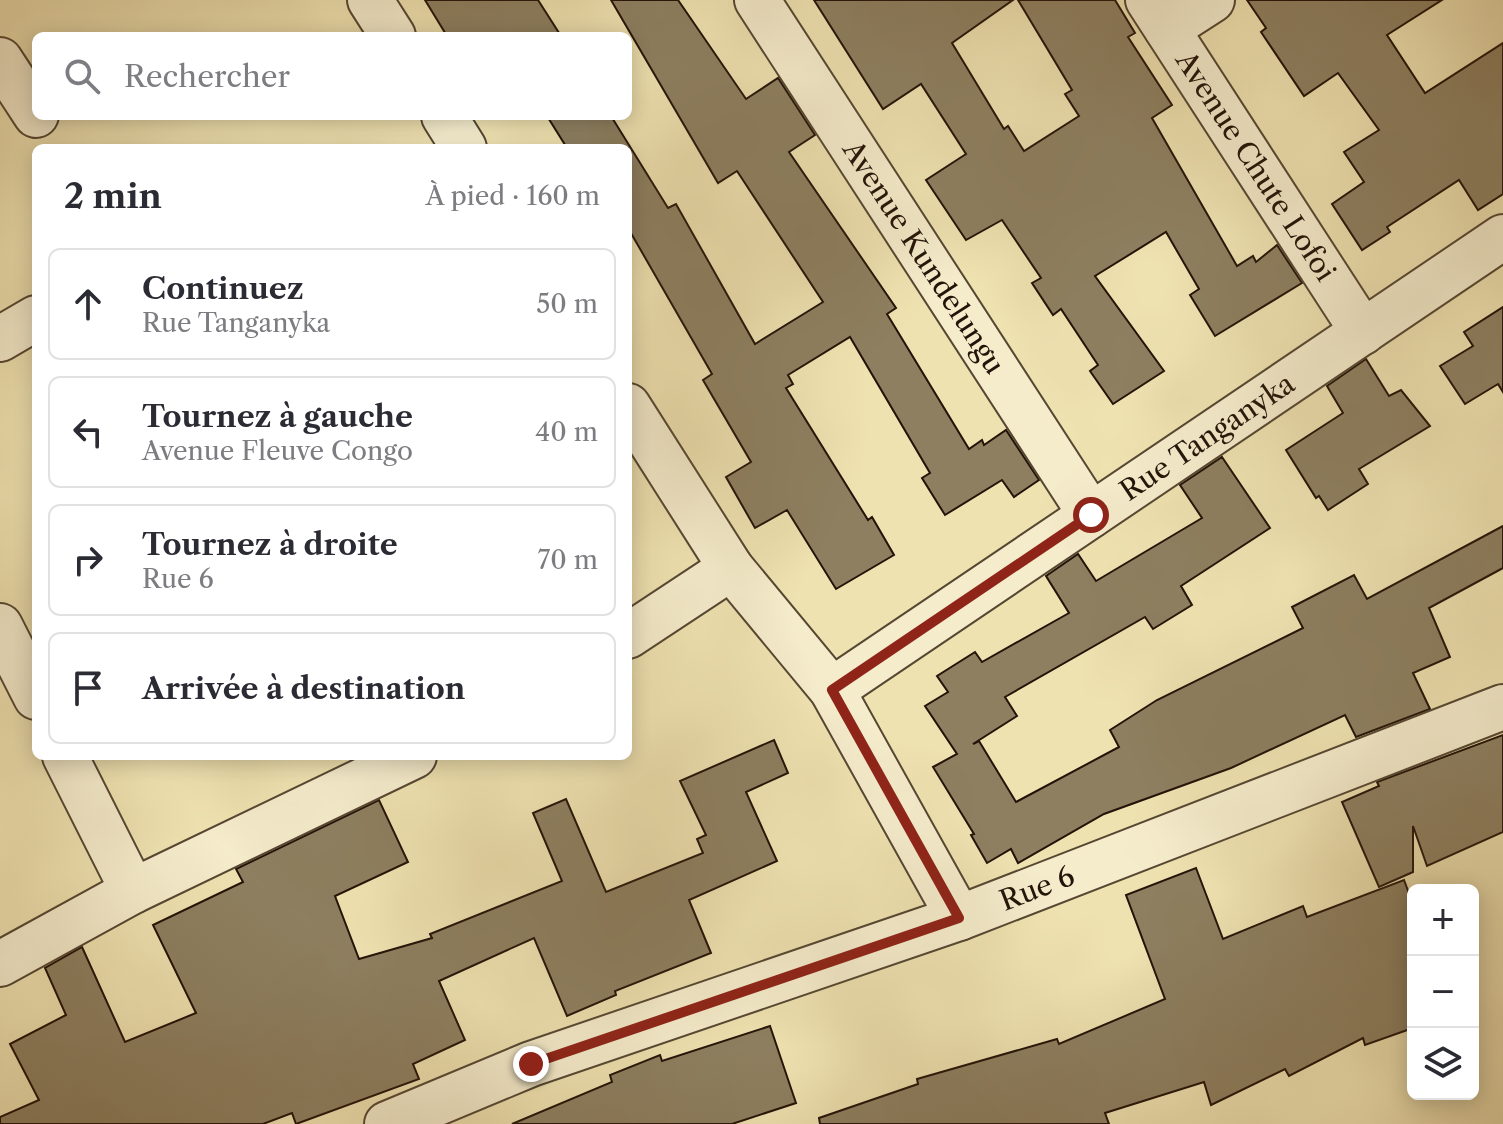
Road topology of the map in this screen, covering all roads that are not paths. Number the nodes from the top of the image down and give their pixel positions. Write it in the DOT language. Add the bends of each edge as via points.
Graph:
graph roads {
  1 [pos="370,0"];
  2 [pos="757,0"];
  3 [pos="1212,0"];
  4 [pos="1158,15"];
  5 [pos="390,32"];
  6 [pos="0,60"];
  7 [pos="32,110"];
  8 [pos="39,120"];
  9 [pos="446,120"];
  10 [pos="54,144"];
  11 [pos="462,144"];
  12 [pos="1503,237"];
  13 [pos="32,320"];
  14 [pos="1363,332"];
  15 [pos="0,339"];
  16 [pos="632,412"];
  17 [pos="1091,515"];
  18 [pos="731,568"];
  19 [pos="0,626"];
  20 [pos="632,633"];
  21 [pos="32,689"];
  22 [pos="832,690"];
  23 [pos="1503,707"];
  24 [pos="67,760"];
  25 [pos="406,760"];
  26 [pos="133,891"];
  27 [pos="959,918"];
  28 [pos="0,964"];
  29 [pos="387,1124"];
  1 -- 5 [label="street"];
  2 -- 17 [label="street, Avenue Kundelungu"];
  3 -- 4 [label="street"];
  4 -- 14 [label="street, Avenue Chute Lofoi"];
  6 -- 7 [label="street"];
  8 -- 10 [label="street"];
  9 -- 11 [label="street"];
  12 -- 14 [label="street, Rue Tanganyka"];
  13 -- 15 [label="street"];
  14 -- 17 [label="street, Rue Tanganyka"];
  16 -- 18 [label="street"];
  17 -- 22 [label="street, Rue Tanganyka"];
  18 -- 20 [label="street"];
  18 -- 22 [label="street"];
  19 -- 21 [label="street"];
  22 -- 27 [label="street"];
  23 -- 27 [label="street, Rue 6"];
  24 -- 26 [label="street"];
  25 -- 26 [label="street"];
  26 -- 28 [label="street"];
  27 -- 29 [label="street, Rue 6" via="531,1064"];
}
